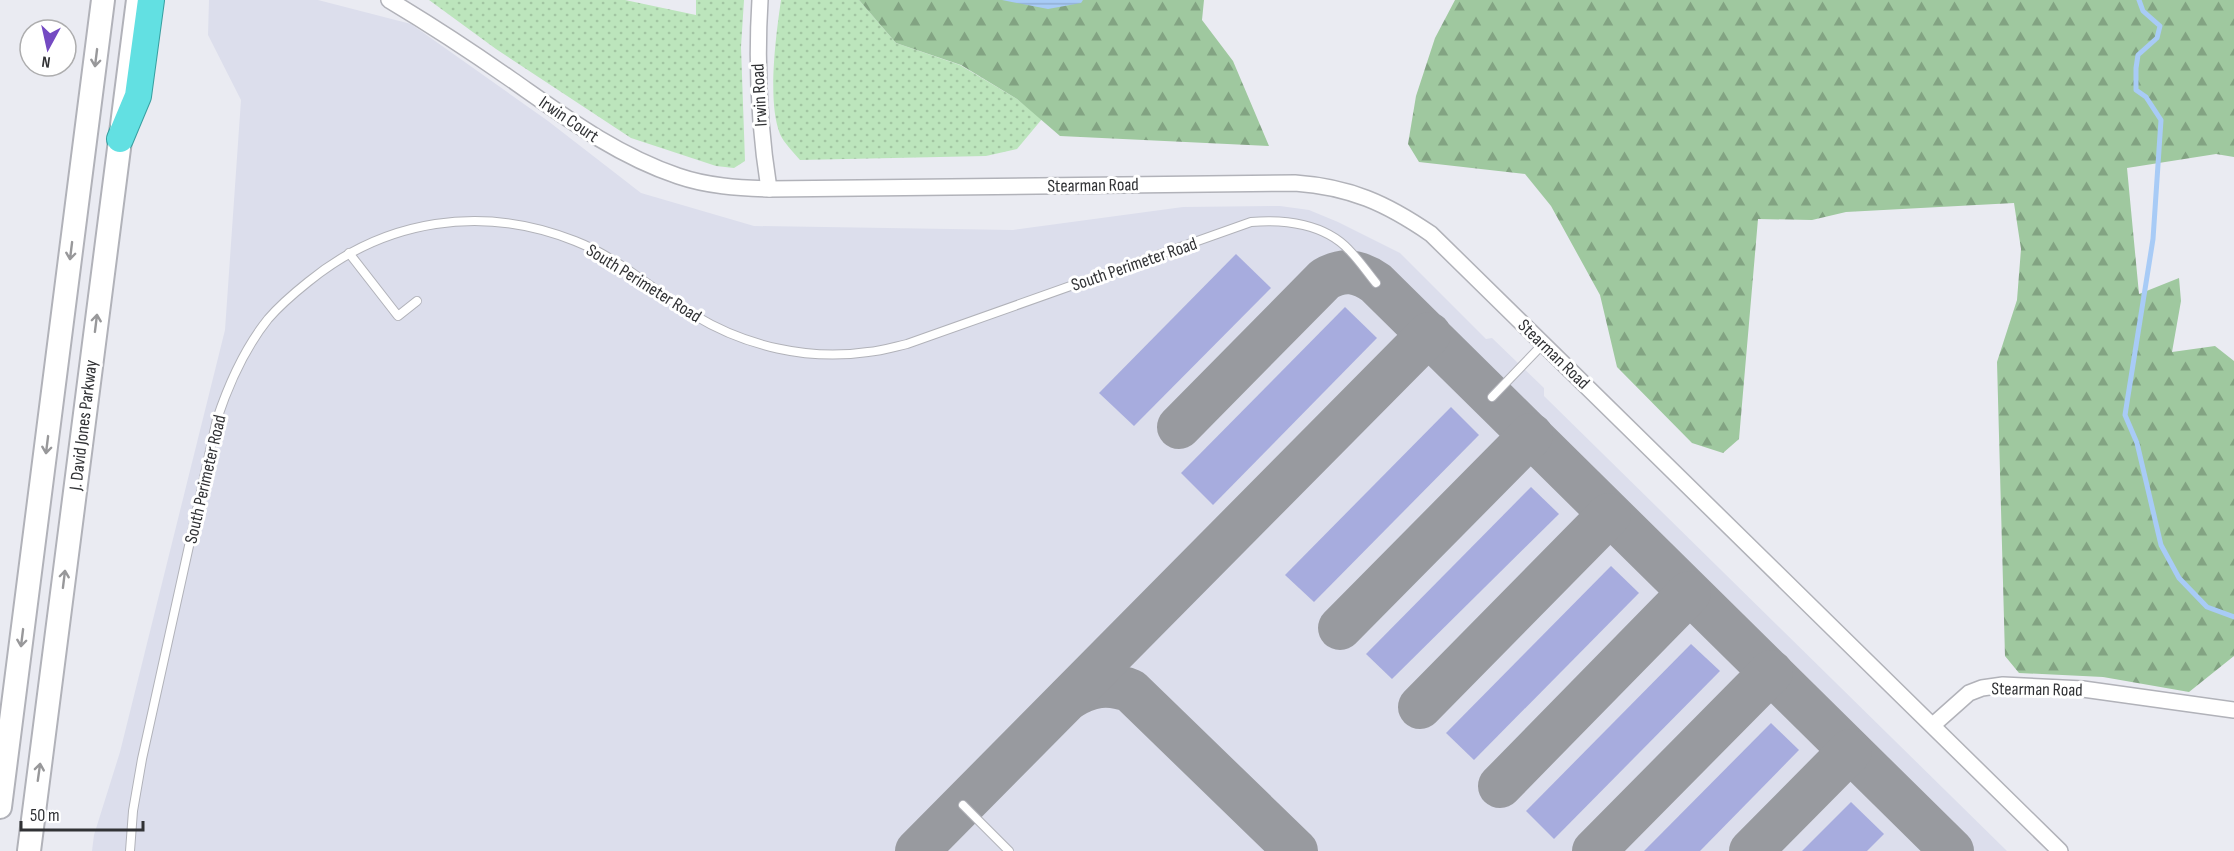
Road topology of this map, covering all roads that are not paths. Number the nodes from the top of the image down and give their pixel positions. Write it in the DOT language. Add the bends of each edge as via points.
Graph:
graph roads {
  1 [pos="104,0"];
  2 [pos="138,0"];
  3 [pos="151,0"];
  4 [pos="389,0"];
  5 [pos="760,0"];
  6 [pos="120,139"];
  7 [pos="769,189"];
  8 [pos="349,253"];
  9 [pos="1376,283"];
  10 [pos="417,301"];
  11 [pos="1543,344"];
  12 [pos="1492,397"];
  13 [pos="2234,710"];
  14 [pos="1933,725"];
  15 [pos="963,805"];
  16 [pos="0,807"];
  17 [pos="29,851"];
  18 [pos="130,851"];
  19 [pos="1009,851"];
  20 [pos="2060,851"];
  1 -- 16 [label="main road, J. David Jones Parkway, one-way"];
  2 -- 6 [label="main road, J. David Jones Parkway"];
  3 -- 6 [label="highway" via="138,96"];
  4 -- 7 [label="street, Irwin Court" via="619,151 680,177 731,188"];
  5 -- 7 [label="street, Irwin Road" via="757,78"];
  17 -- 6 [label="main road, J. David Jones Parkway, one-way"];
  7 -- 11 [label="street, Stearman Road" via="1323,185 1379,202 1431,234"];
  8 -- 9 [label="lane, South Perimeter Road" via="393,234 441,222 487,221 531,227 600,252 722,330 778,349 835,355 907,344 1251,222 1287,221 1333,237 1348,248"];
  8 -- 10 [label="lane" via="398,316"];
  8 -- 18 [label="lane, South Perimeter Road" via="292,294 268,320 226,393 142,759"];
  11 -- 12 [label="lane"];
  11 -- 14 [label="street, Stearman Road"];
  13 -- 14 [label="street, Stearman Road" via="2083,689 2003,685 1969,693"];
  14 -- 20 [label="street"];
  15 -- 19 [label="lane"];
}
